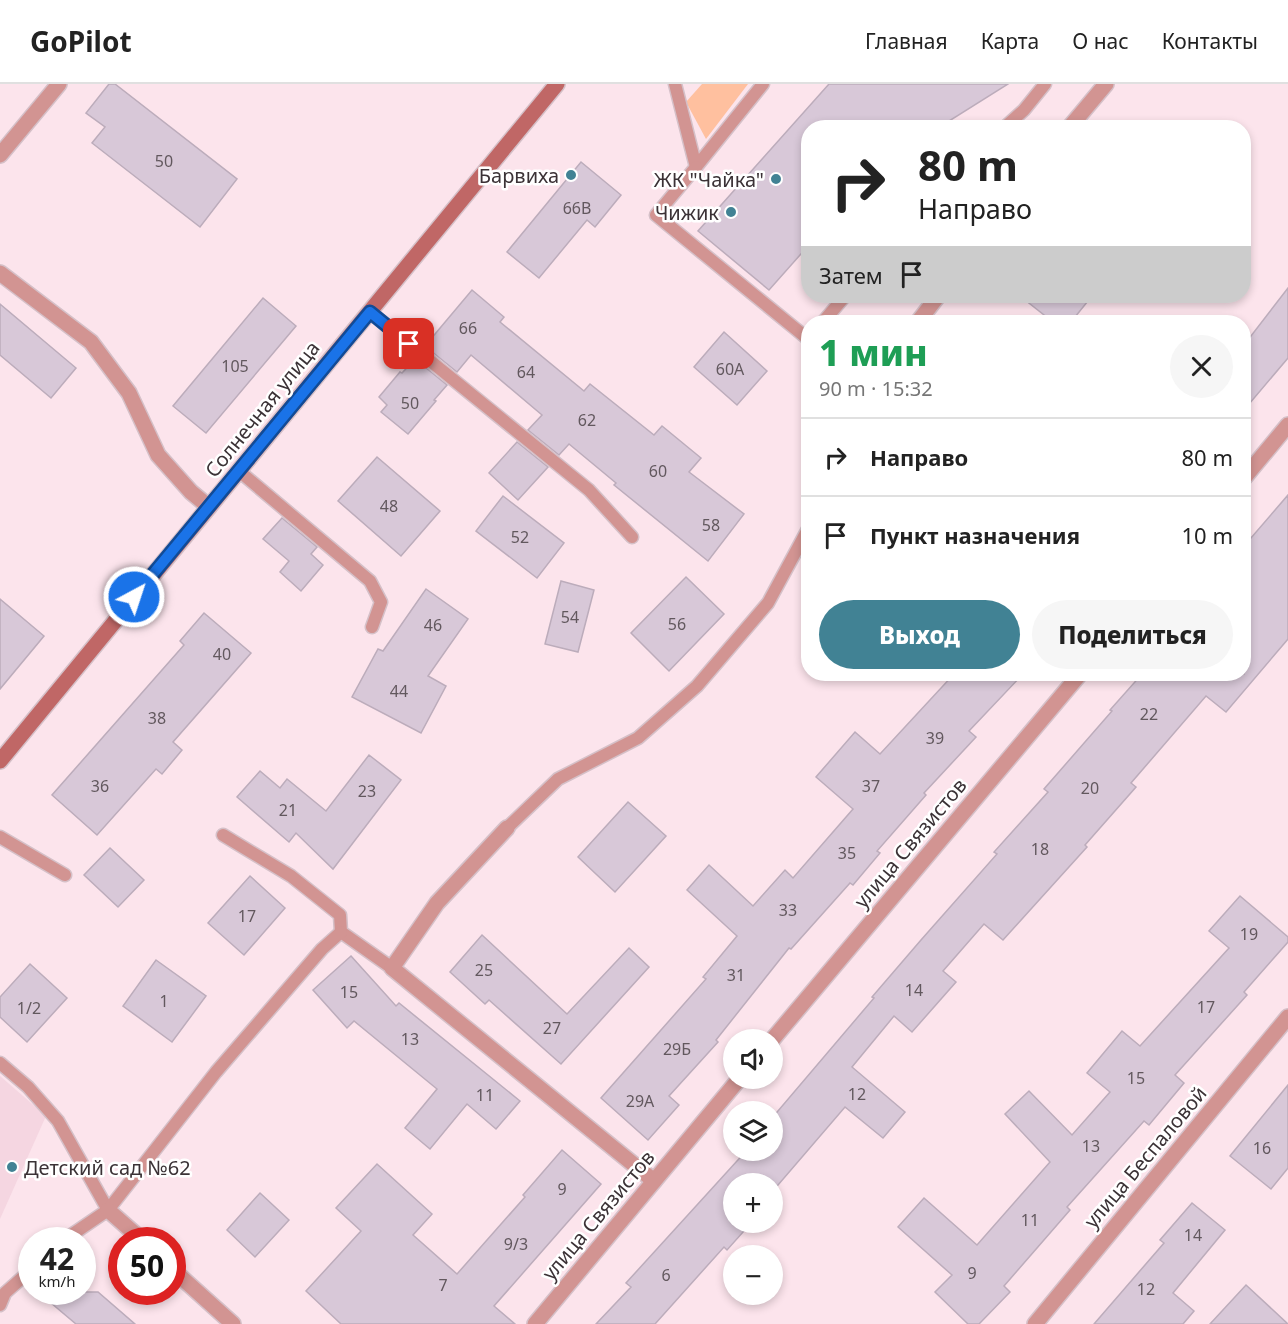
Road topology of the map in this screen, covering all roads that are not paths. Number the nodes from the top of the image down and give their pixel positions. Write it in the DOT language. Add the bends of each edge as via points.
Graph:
graph roads {
  1 [pos="58,84"];
  2 [pos="557,84"];
  3 [pos="675,84"];
  4 [pos="763,84"];
  5 [pos="1045,84"];
  6 [pos="1106,84"];
  7 [pos="1013,120"];
  8 [pos="1076,120"];
  9 [pos="0,155"];
  10 [pos="696,167"];
  11 [pos="0,273"];
  12 [pos="839,303"];
  13 [pos="933,303"];
  14 [pos="370,312"];
  15 [pos="830,315"];
  16 [pos="923,315"];
  17 [pos="801,333"];
  18 [pos="1288,425"];
  19 [pos="1251,470"];
  20 [pos="239,471"];
  21 [pos="209,507"];
  22 [pos="632,537"];
  23 [pos="801,543"];
  24 [pos="372,627"];
  25 [pos="1074,681"];
  26 [pos="0,761"];
  27 [pos="507,828"];
  28 [pos="223,835"];
  29 [pos="0,837"];
  30 [pos="65,875"];
  31 [pos="341,932"];
  32 [pos="392,968"];
  33 [pos="1288,1017"];
  34 [pos="781,1029"];
  35 [pos="0,1063"];
  36 [pos="731,1089"];
  37 [pos="654,1181"];
  38 [pos="108,1210"];
  39 [pos="82,1227"];
  40 [pos="127,1227"];
  41 [pos="18,1281"];
  42 [pos="186,1281"];
  43 [pos="0,1305"];
  44 [pos="234,1324"];
  45 [pos="535,1324"];
  46 [pos="1035,1324"];
  1 -- 9 [label="street"];
  2 -- 14 [label="main road, Солнечная улица"];
  3 -- 10 [label="lane"];
  4 -- 10 [label="lane"];
  5 -- 7 [label="lane"];
  6 -- 8 [label="street"];
  10 -- 17 [label="lane" via="656,214"];
  11 -- 21 [label="street" via="90,342 129,393 158,455"];
  12 -- 15 [label="lane"];
  13 -- 16 [label="street"];
  14 -- 20 [label="main road, Солнечная улица"];
  14 -- 22 [label="lane" via="589,490"];
  18 -- 19 [label="street"];
  20 -- 21 [label="main road, Солнечная улица"];
  20 -- 24 [label="lane" via="370,581 381,602"];
  21 -- 26 [label="main road, Солнечная улица"];
  23 -- 27 [label="lane" via="768,603 697,686 638,738 558,779"];
  25 -- 34 [label="street, улица Связистов"];
  27 -- 32 [label="street" via="437,903"];
  28 -- 31 [label="lane" via="291,876 340,915"];
  29 -- 30 [label="lane"];
  31 -- 32 [label="lane"];
  31 -- 38 [label="lane" via="216,1072"];
  32 -- 37 [label="street"];
  33 -- 46 [label="street, улица Беспаловой"];
  35 -- 38 [label="lane" via="58,1121"];
  36 -- 37 [label="street, улица Связистов"];
  37 -- 45 [label="street, улица Связистов"];
  38 -- 39 [label="lane"];
  38 -- 40 [label="street"];
  41 -- 43 [label="lane" via="5,1293"];
  42 -- 44 [label="street"];
}
